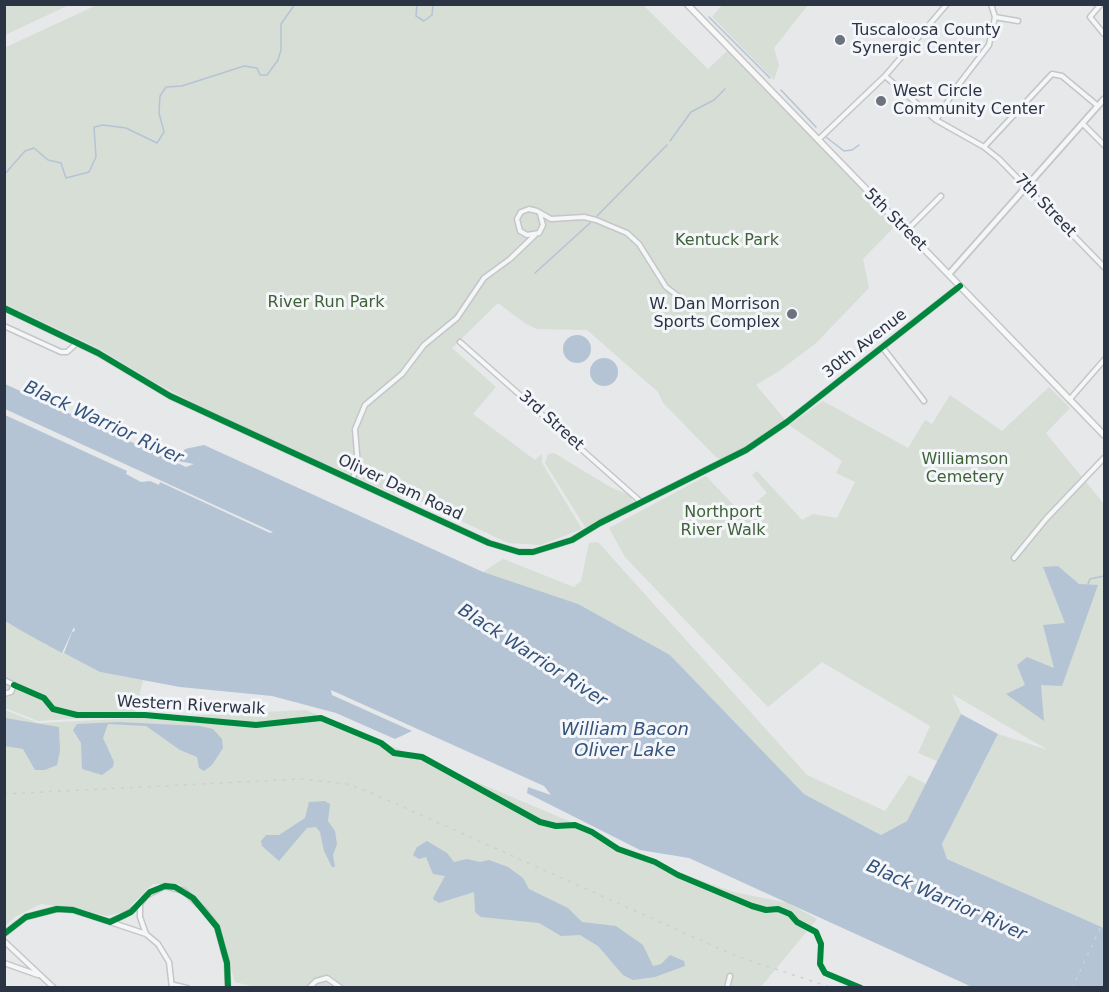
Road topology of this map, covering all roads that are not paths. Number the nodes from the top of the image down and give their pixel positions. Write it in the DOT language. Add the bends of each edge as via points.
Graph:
graph roads {
  1 [pos="687,4"];
  2 [pos="947,4"];
  3 [pos="991,4"];
  4 [pos="1101,4"];
  5 [pos="995,17"];
  6 [pos="1018,21"];
  7 [pos="1104,34"];
  8 [pos="885,76"];
  9 [pos="1104,99"];
  10 [pos="1098,106"];
  11 [pos="936,120"];
  12 [pos="1083,124"];
  13 [pos="817,140"];
  14 [pos="1104,145"];
  15 [pos="984,147"];
  16 [pos="1028,187"];
  17 [pos="941,196"];
  18 [pos="540,214"];
  19 [pos="556,219"];
  20 [pos="543,225"];
  21 [pos="520,231"];
  22 [pos="906,231"];
  23 [pos="535,235"];
  24 [pos="519,249"];
  25 [pos="1104,265"];
  26 [pos="949,274"];
  27 [pos="960,286"];
  28 [pos="691,306"];
  29 [pos="7,309"];
  30 [pos="4,316"];
  31 [pos="4,326"];
  32 [pos="460,342"];
  33 [pos="76,343"];
  34 [pos="883,348"];
  35 [pos="1104,360"];
  36 [pos="1070,399"];
  37 [pos="924,401"];
  38 [pos="787,422"];
  39 [pos="1104,435"];
  40 [pos="1104,458"];
  41 [pos="352,480"];
  42 [pos="641,502"];
  43 [pos="1014,558"];
  44 [pos="4,680"];
  45 [pos="4,694"];
  46 [pos="140,904"];
  47 [pos="110,921"];
  48 [pos="4,934"];
  49 [pos="146,934"];
  50 [pos="4,941"];
  51 [pos="4,963"];
  52 [pos="41,976"];
  53 [pos="730,976"];
  54 [pos="173,986"];
  55 [pos="54,987"];
  56 [pos="187,987"];
  57 [pos="228,987"];
  58 [pos="309,987"];
  59 [pos="341,987"];
  60 [pos="728,987"];
  1 -- 13 [label="main road, 5th Street"];
  2 -- 8 [label="street"];
  3 -- 5 [label="street"];
  4 -- 7 [label="street" via="1090,17"];
  5 -- 6 [label="street"];
  5 -- 11 [label="street" via="989,45"];
  8 -- 11 [label="street, 7th Street"];
  8 -- 13 [label="street"];
  9 -- 10 [label="street"];
  10 -- 12 [label="street"];
  10 -- 15 [label="street" via="1057,73 1047,77"];
  11 -- 15 [label="street, 7th Street"];
  12 -- 14 [label="street"];
  12 -- 16 [label="street"];
  13 -- 22 [label="main road, 5th Street"];
  15 -- 16 [label="street, 7th Street"];
  16 -- 25 [label="street, 7th Street"];
  16 -- 26 [label="street"];
  17 -- 22 [label="street"];
  18 -- 19 [label="street"];
  18 -- 20 [label="street"];
  18 -- 21 [label="street" via="533,209 521,212 517,219"];
  19 -- 20 [label="street"];
  19 -- 28 [label="street" via="584,217 627,233 639,244 666,287"];
  20 -- 23 [label="street"];
  21 -- 23 [label="street" via="527,236"];
  21 -- 24 [label="street"];
  22 -- 26 [label="main road, 5th Street"];
  23 -- 24 [label="street"];
  24 -- 41 [label="street" via="484,278 457,318 424,345 398,378 365,405 355,429 358,466"];
  26 -- 27 [label="main road, 5th Street"];
  27 -- 34 [label="street, 30th Avenue"];
  27 -- 36 [label="main road, 5th Street"];
  29 -- 30 [label="street"];
  29 -- 33 [label="street, Oliver Dam Road"];
  31 -- 33 [label="street" via="61,352 67,352"];
  32 -- 42 [label="street, 3rd Street"];
  33 -- 41 [label="street, Oliver Dam Road" via="170,396"];
  34 -- 37 [label="street"];
  34 -- 38 [label="street, 30th Avenue"];
  35 -- 36 [label="street"];
  36 -- 39 [label="main road, 5th Street"];
  38 -- 42 [label="street, Oliver Dam Road" via="746,450"];
  40 -- 43 [label="street"];
  41 -- 42 [label="street, Oliver Dam Road" via="489,543 519,552 546,550 572,540"];
  44 -- 45 [label="street" via="14,685 11,692"];
  46 -- 47 [label="street"];
  46 -- 49 [label="street"];
  46 -- 57 [label="street" via="150,892 165,886 175,887 193,898 217,927 227,963"];
  47 -- 48 [label="street" via="57,909 31,915"];
  47 -- 49 [label="street"];
  49 -- 54 [label="street" via="165,953"];
  50 -- 52 [label="street"];
  51 -- 52 [label="street"];
  52 -- 55 [label="street"];
  53 -- 60 [label="street"];
  54 -- 56 [label="street"];
  58 -- 59 [label="street" via="327,978"];
}
